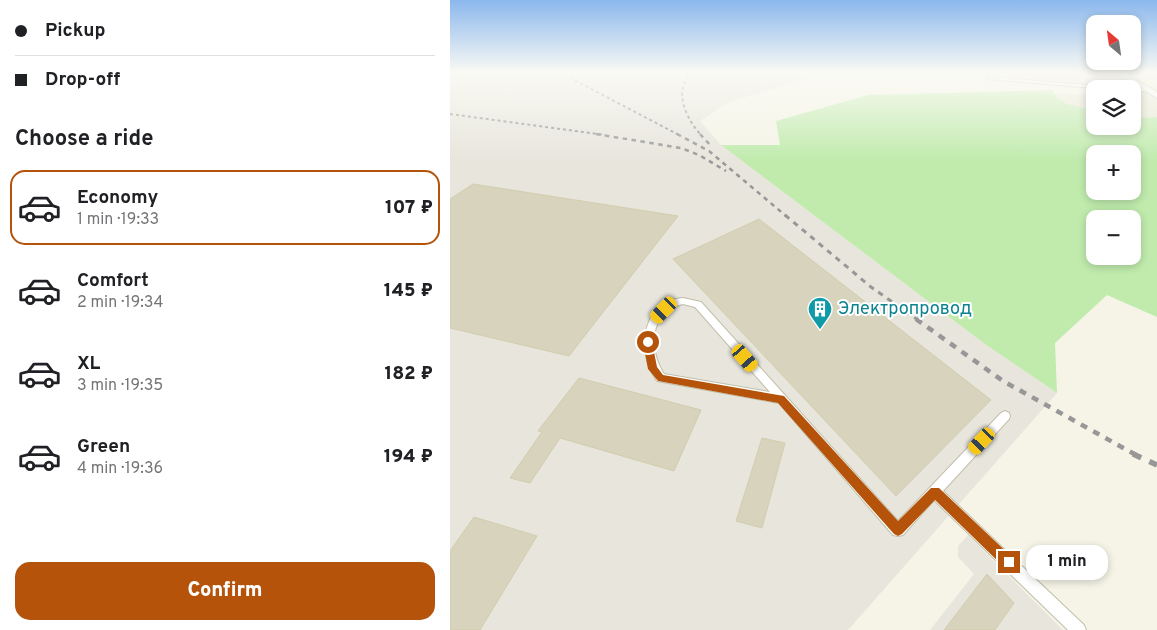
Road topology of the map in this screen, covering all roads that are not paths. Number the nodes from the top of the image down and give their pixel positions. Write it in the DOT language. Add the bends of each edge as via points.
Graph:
graph roads {
  1 [pos="781,399"];
  2 [pos="1005,416"];
  3 [pos="935,492"];
  4 [pos="1079,630"];
  1 -- 1 [label="lane" via="698,304 682,300 671,304 656,318 648,342 653,369 661,378"];
  1 -- 3 [label="lane" via="898,530"];
  2 -- 3 [label="lane"];
  3 -- 4 [label="lane"];
}
